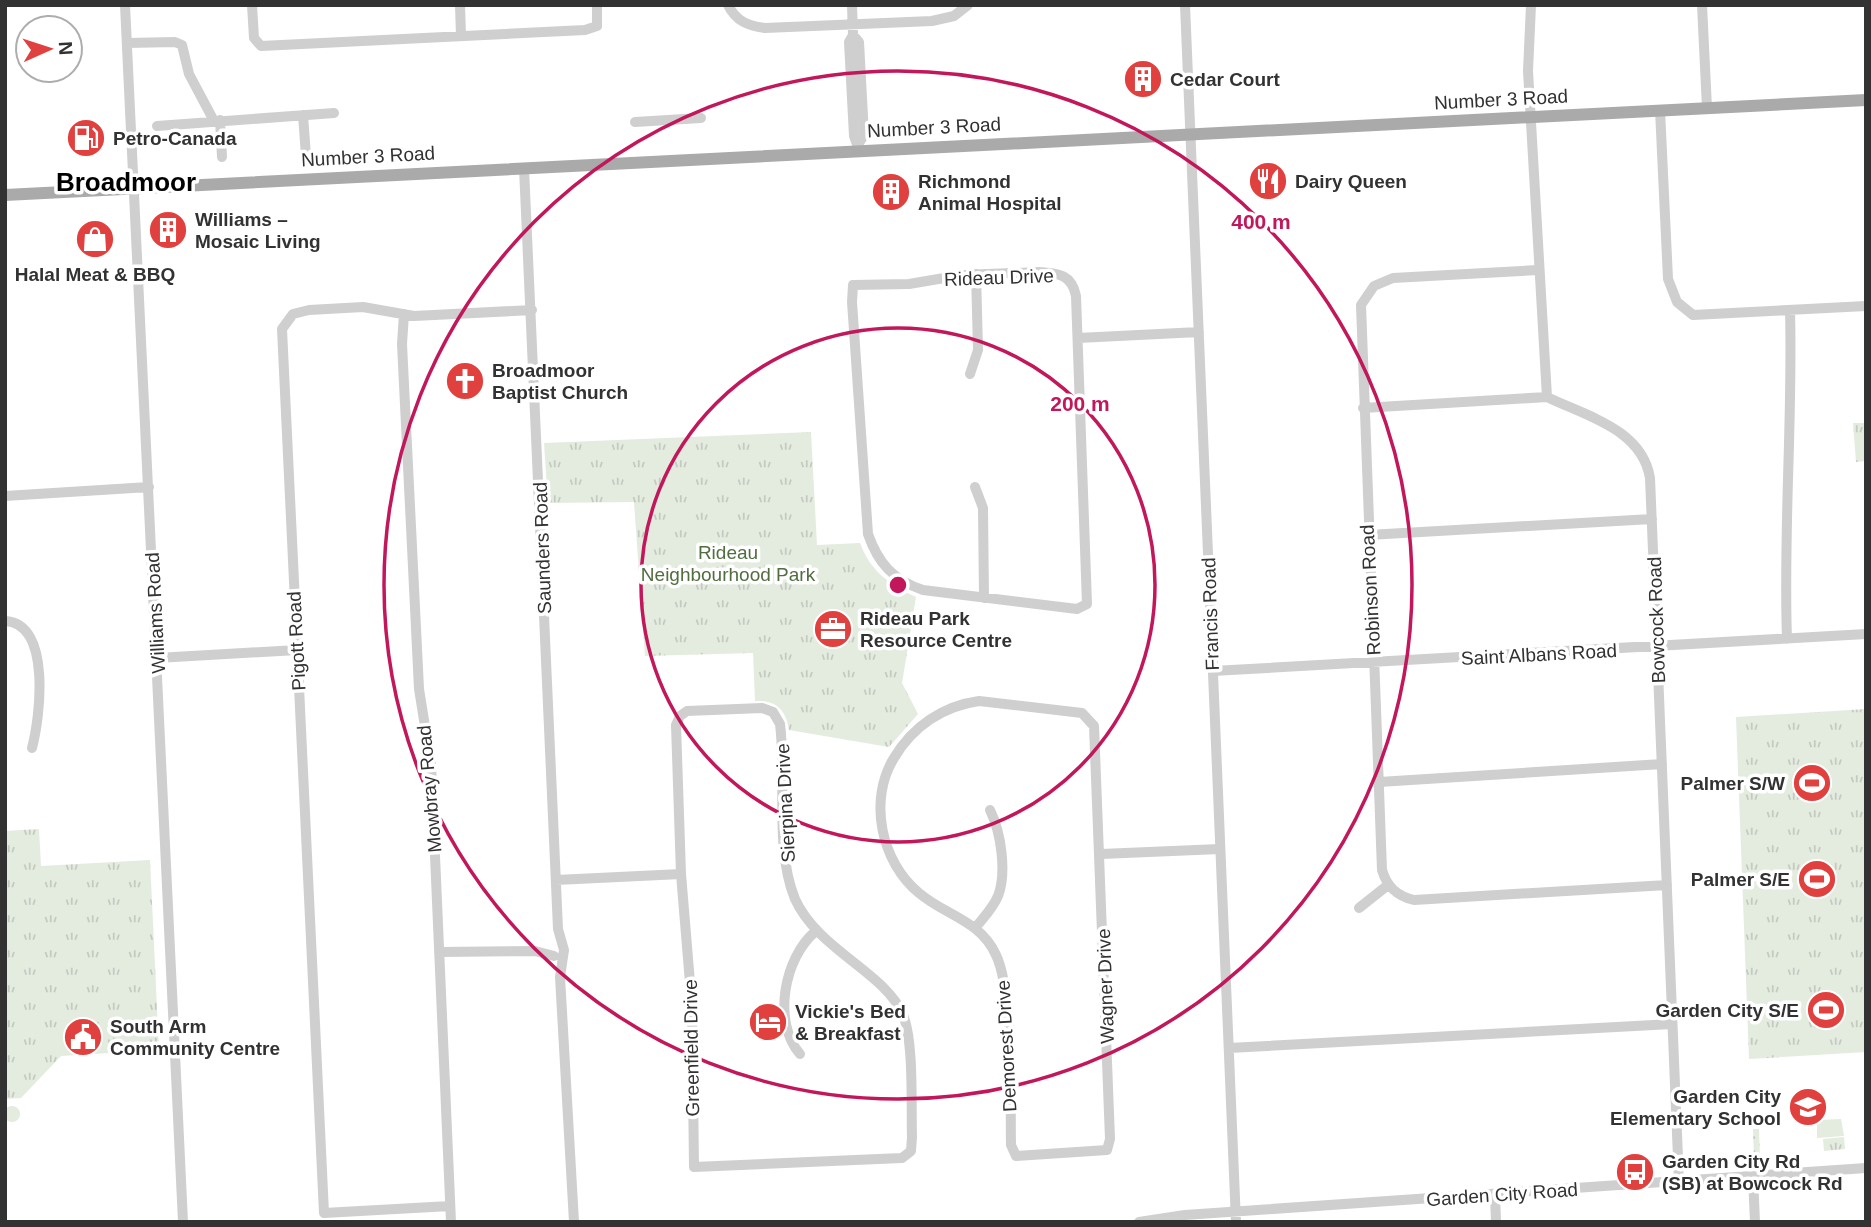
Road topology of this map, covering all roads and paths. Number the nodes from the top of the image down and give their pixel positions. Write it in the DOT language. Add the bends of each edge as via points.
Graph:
graph roads {
  1 [pos="125,5"];
  2 [pos="252,5"];
  3 [pos="460,5"];
  4 [pos="597,5"];
  5 [pos="728,5"];
  6 [pos="852,5"];
  7 [pos="968,5"];
  8 [pos="1185,5"];
  9 [pos="1531,5"];
  10 [pos="1702,5"];
  11 [pos="853,30"];
  12 [pos="461,36"];
  13 [pos="127,43"];
  14 [pos="1866,100"];
  15 [pos="1707,108"];
  16 [pos="1660,110"];
  17 [pos="334,113"];
  18 [pos="303,115"];
  19 [pos="1532,117"];
  20 [pos="701,118"];
  21 [pos="217,120"];
  22 [pos="635,122"];
  23 [pos="157,126"];
  24 [pos="1192,134"];
  25 [pos="859,146"];
  26 [pos="306,156"];
  27 [pos="222,157"];
  28 [pos="524,168"];
  29 [pos="134,187"];
  30 [pos="5,195"];
  31 [pos="1538,270"];
  32 [pos="976,274"];
  33 [pos="1866,306"];
  34 [pos="532,310"];
  35 [pos="1790,310"];
  36 [pos="404,314"];
  37 [pos="1199,332"];
  38 [pos="1078,338"];
  39 [pos="970,374"];
  40 [pos="1546,397"];
  41 [pos="1363,408"];
  42 [pos="149,487"];
  43 [pos="975,487"];
  44 [pos="5,496"];
  45 [pos="1652,519"];
  46 [pos="1368,536"];
  47 [pos="984,598"];
  48 [pos="5,621"];
  49 [pos="1866,634"];
  50 [pos="1787,639"];
  51 [pos="1657,647"];
  52 [pos="297,650"];
  53 [pos="157,658"];
  54 [pos="1374,663"];
  55 [pos="1213,671"];
  56 [pos="680,716"];
  57 [pos="1090,719"];
  58 [pos="32,748"];
  59 [pos="1662,764"];
  60 [pos="1379,782"];
  61 [pos="990,810"];
  62 [pos="1220,849"];
  63 [pos="1101,854"];
  64 [pos="681,874"];
  65 [pos="556,880"];
  66 [pos="1667,885"];
  67 [pos="1392,889"];
  68 [pos="1359,908"];
  69 [pos="976,927"];
  70 [pos="816,930"];
  71 [pos="556,949"];
  72 [pos="439,952"];
  73 [pos="1672,1024"];
  74 [pos="1229,1048"];
  75 [pos="800,1054"];
  76 [pos="1011,1145"];
  77 [pos="908,1156"];
  78 [pos="1866,1168"];
  79 [pos="1753,1177"];
  80 [pos="1679,1182"];
  81 [pos="1495,1195"];
  82 [pos="450,1206"];
  83 [pos="1236,1217"];
  84 [pos="183,1222"];
  85 [pos="451,1222"];
  86 [pos="574,1222"];
  87 [pos="1139,1222"];
  88 [pos="1496,1222"];
  89 [pos="1755,1222"];
  1 -- 13 [label="street, Williams Road"];
  2 -- 12 [label="street" via="254,38 261,46"];
  3 -- 12 [label="street"];
  4 -- 12 [label="street" via="597,26 585,30"];
  5 -- 11 [label="street" via="740,20 755,27"];
  6 -- 11 [label="street"];
  7 -- 11 [label="street" via="943,19"];
  8 -- 24 [label="street, Francis Road"];
  9 -- 19 [label="street"];
  10 -- 15 [label="street"];
  11 -- 25 [label="street" via="859,41 864,135"];
  13 -- 21 [label="street" via="182,45 189,74"];
  13 -- 29 [label="street, Williams Road"];
  14 -- 15 [label="main road, Number 3 Road"];
  15 -- 16 [label="main road, Number 3 Road"];
  16 -- 19 [label="main road, Number 3 Road"];
  16 -- 35 [label="street" via="1668,279 1677,303 1693,315"];
  17 -- 18 [label="street"];
  18 -- 21 [label="street"];
  18 -- 26 [label="street"];
  19 -- 24 [label="main road, Number 3 Road"];
  19 -- 31 [label="street"];
  20 -- 22 [label="street"];
  21 -- 23 [label="street"];
  21 -- 27 [label="street"];
  24 -- 25 [label="main road, Number 3 Road"];
  24 -- 37 [label="street, Francis Road"];
  25 -- 28 [label="main road, Number 3 Road"];
  28 -- 29 [label="main road, Number 3 Road"];
  28 -- 34 [label="street, Saunders Road"];
  29 -- 30 [label="main road, Number 3 Road"];
  29 -- 42 [label="street, Williams Road"];
  31 -- 40 [label="street"];
  31 -- 41 [label="street, Robinson Road" via="1393,278 1374,286 1360,314"];
  32 -- 38 [label="street, Rideau Drive" via="1066,276 1074,288"];
  32 -- 39 [label="street" via="978,350"];
  32 -- 47 [label="street, Rideau Drive" via="909,284 853,285 852,302 866,522 874,551 882,565 908,585"];
  33 -- 35 [label="street"];
  34 -- 36 [label="street, Pigott Road"];
  34 -- 65 [label="street, Saunders Road"];
  35 -- 50 [label="street"];
  36 -- 52 [label="street, Pigott Road" via="371,307 309,310 284,322"];
  36 -- 72 [label="street, Mowbray Road" via="419,689 430,757"];
  37 -- 38 [label="street"];
  37 -- 55 [label="street, Francis Road"];
  38 -- 47 [label="street, Rideau Drive" via="1087,604 1077,609"];
  40 -- 41 [label="street"];
  40 -- 45 [label="street, Bowcock Road" via="1624,434 1638,447 1648,467"];
  41 -- 46 [label="street, Robinson Road"];
  42 -- 44 [label="street"];
  42 -- 53 [label="street, Williams Road"];
  43 -- 47 [label="street" via="983,508"];
  45 -- 46 [label="street"];
  45 -- 51 [label="street, Bowcock Road"];
  46 -- 54 [label="street, Robinson Road"];
  48 -- 58 [label="street" via="27,632 37,655 39,720"];
  49 -- 50 [label="street, Saint Albans Road"];
  50 -- 51 [label="street, Saint Albans Road"];
  51 -- 54 [label="street, Saint Albans Road"];
  51 -- 59 [label="street, Bowcock Road"];
  52 -- 53 [label="street"];
  52 -- 82 [label="street, Pigott Road" via="324,1213"];
  53 -- 84 [label="street, Williams Road"];
  54 -- 55 [label="street, Saint Albans Road"];
  54 -- 60 [label="street, Robinson Road"];
  55 -- 62 [label="street, Francis Road"];
  56 -- 64 [label="street, Greenfield Drive" via="676,732"];
  56 -- 70 [label="street, Sierpina Drive" via="692,710 758,708 777,715 788,874 799,905"];
  57 -- 63 [label="street, Wagner Drive" via="1095,734"];
  57 -- 69 [label="street, Demorest Drive" via="1082,713 1025,705 970,703 936,715 914,731 890,764 881,811 890,855 918,893"];
  59 -- 60 [label="street"];
  59 -- 66 [label="street, Bowcock Road"];
  60 -- 67 [label="street, Robinson Road" via="1382,870"];
  61 -- 69 [label="street" via="999,834 1000,888"];
  62 -- 63 [label="street"];
  62 -- 74 [label="street, Francis Road"];
  63 -- 76 [label="street, Wagner Drive" via="1110,1148 1016,1156"];
  64 -- 65 [label="street"];
  64 -- 77 [label="street, Greenfield Drive" via="692,995 694,1167"];
  65 -- 71 [label="street, Saunders Road"];
  66 -- 67 [label="street" via="1414,900"];
  66 -- 73 [label="street, Bowcock Road"];
  67 -- 68 [label="street"];
  69 -- 76 [label="street, Demorest Drive" via="996,955 1004,981"];
  70 -- 75 [label="street" via="794,958 787,981 787,1030"];
  70 -- 77 [label="street, Sierpina Drive" via="891,996 902,1012 908,1039 912,1137"];
  71 -- 72 [label="street"];
  71 -- 86 [label="street, Saunders Road"];
  72 -- 82 [label="street, Mowbray Road"];
  73 -- 74 [label="street"];
  73 -- 80 [label="street, Bowcock Road"];
  74 -- 83 [label="street, Francis Road"];
  78 -- 79 [label="street, Garden City Road"];
  79 -- 80 [label="street, Garden City Road"];
  79 -- 89 [label="street"];
  80 -- 81 [label="street, Garden City Road"];
  81 -- 83 [label="street, Garden City Road"];
  81 -- 88 [label="street"];
  82 -- 85 [label="street, Mowbray Road"];
  83 -- 87 [label="street, Garden City Road"];
}
